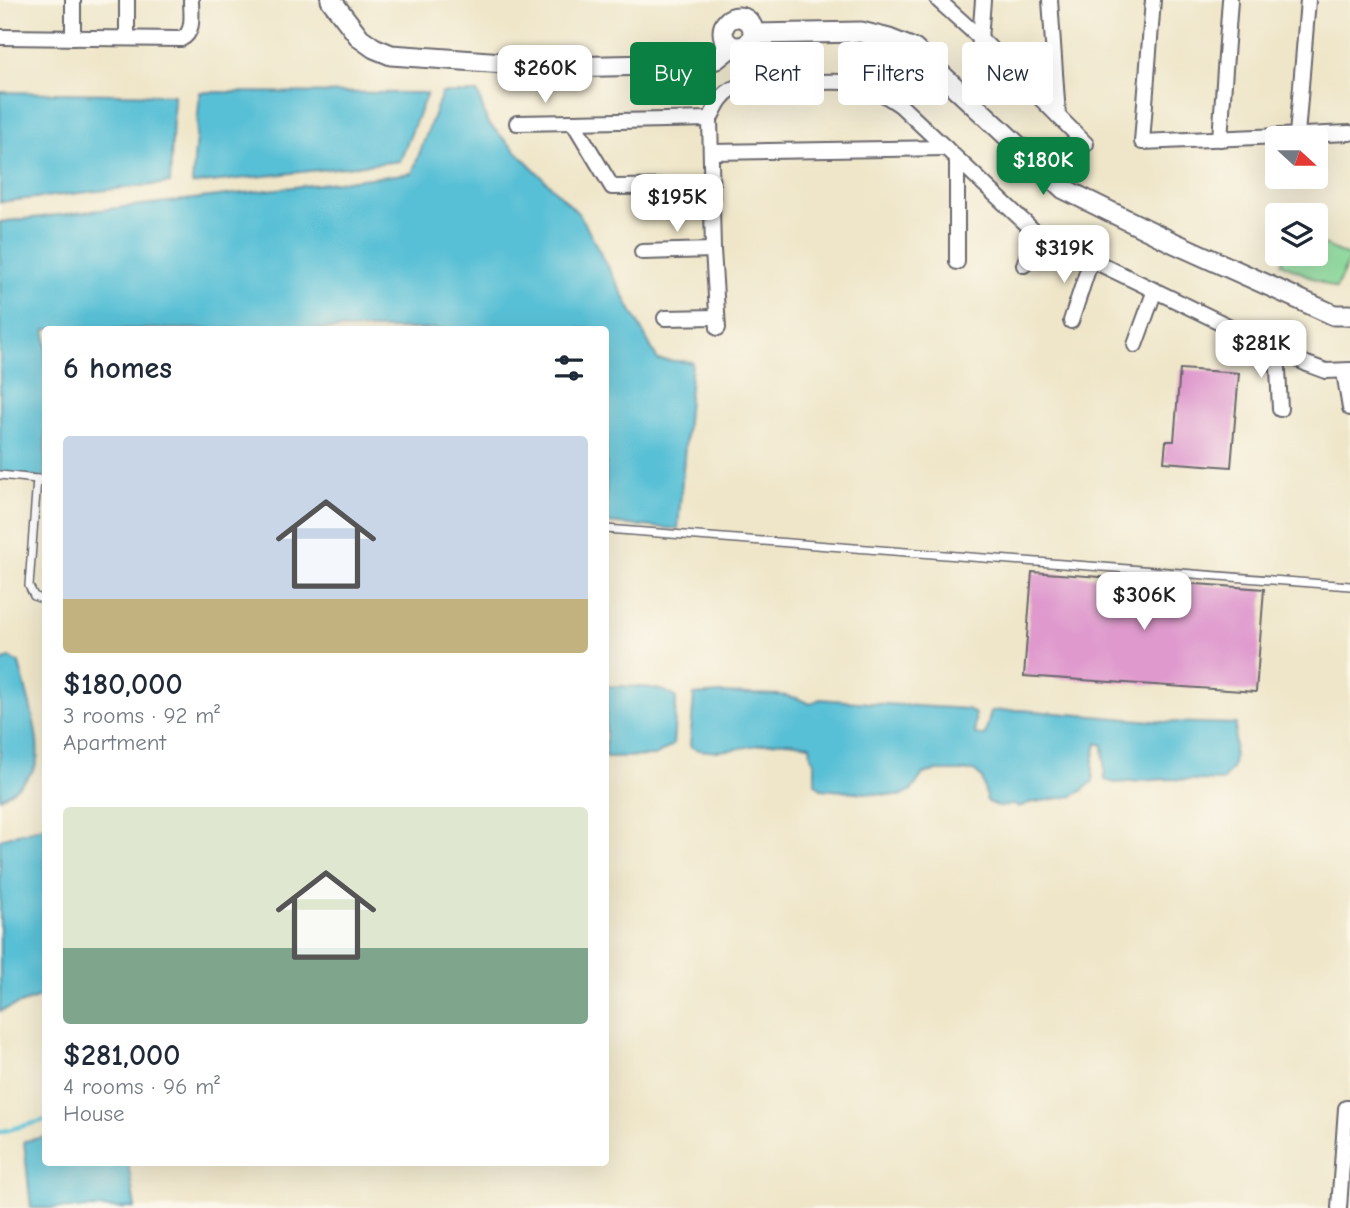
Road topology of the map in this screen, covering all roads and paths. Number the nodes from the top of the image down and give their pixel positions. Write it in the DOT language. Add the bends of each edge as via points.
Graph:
graph roads {
  1 [pos="73,0"];
  2 [pos="127,0"];
  3 [pos="191,0"];
  4 [pos="331,0"];
  5 [pos="938,0"];
  6 [pos="983,0"];
  7 [pos="1050,0"];
  8 [pos="1153,0"];
  9 [pos="1230,0"];
  10 [pos="1308,0"];
  11 [pos="753,34"];
  12 [pos="0,37"];
  13 [pos="73,38"];
  14 [pos="127,38"];
  15 [pos="980,38"];
  16 [pos="749,42"];
  17 [pos="980,42"];
  18 [pos="730,45"];
  19 [pos="730,48"];
  20 [pos="962,93"];
  21 [pos="975,105"];
  22 [pos="1058,116"];
  23 [pos="710,119"];
  24 [pos="573,122"];
  25 [pos="517,123"];
  26 [pos="1298,126"];
  27 [pos="1350,133"];
  28 [pos="1328,134"];
  29 [pos="1265,137"];
  30 [pos="1220,139"];
  31 [pos="1086,144"];
  32 [pos="946,148"];
  33 [pos="712,152"];
  34 [pos="957,159"];
  35 [pos="712,186"];
  36 [pos="1036,233"];
  37 [pos="713,250"];
  38 [pos="642,252"];
  39 [pos="1091,260"];
  40 [pos="957,262"];
  41 [pos="1024,265"];
  42 [pos="1155,290"];
  43 [pos="1350,315"];
  44 [pos="666,318"];
  45 [pos="1071,321"];
  46 [pos="1135,345"];
  47 [pos="1277,349"];
  48 [pos="1347,371"];
  49 [pos="1350,408"];
  50 [pos="1280,409"];
  51 [pos="0,475"];
  52 [pos="41,479"];
  53 [pos="609,529"];
  54 [pos="1350,586"];
  55 [pos="42,599"];
  56 [pos="1350,1108"];
  57 [pos="1339,1208"];
  1 -- 13 [label="street"];
  2 -- 14 [label="street"];
  3 -- 14 [label="street" via="187,36"];
  4 -- 19 [label="street" via="360,38 391,55 596,67 701,64"];
  5 -- 15 [label="street"];
  6 -- 15 [label="street"];
  7 -- 22 [label="street"];
  8 -- 30 [label="street" via="1142,142"];
  9 -- 30 [label="street"];
  10 -- 26 [label="street"];
  11 -- 16 [label="street"];
  11 -- 18 [label="street" via="746,19 734,17 722,32"];
  11 -- 20 [label="street" via="861,32 890,39 914,50"];
  12 -- 13 [label="street"];
  13 -- 14 [label="street"];
  15 -- 17 [label="street"];
  15 -- 22 [label="street"];
  21 -- 43 [label="street" via="1064,189 1334,315"];
  22 -- 31 [label="street"];
  23 -- 24 [label="street"];
  23 -- 32 [label="street" via="720,100 734,88 855,83 880,91 900,105"];
  23 -- 33 [label="street"];
  24 -- 25 [label="street"];
  24 -- 35 [label="street" via="612,187"];
  27 -- 28 [label="street"];
  29 -- 30 [label="street"];
  32 -- 33 [label="street"];
  32 -- 34 [label="street"];
  33 -- 35 [label="street"];
  34 -- 36 [label="street"];
  34 -- 40 [label="street"];
  35 -- 37 [label="street"];
  36 -- 39 [label="street"];
  36 -- 41 [label="street"];
  37 -- 38 [label="street"];
  37 -- 44 [label="street" via="717,322"];
  39 -- 42 [label="street"];
  39 -- 45 [label="street"];
  42 -- 46 [label="street"];
  42 -- 47 [label="street"];
  47 -- 48 [label="street" via="1326,370"];
  47 -- 50 [label="street"];
  48 -- 49 [label="street"];
  51 -- 52 [label="lane"];
  52 -- 55 [label="lane" via="29,586"];
  53 -- 54 [label="lane"];
  56 -- 57 [label="street" via="1346,1108"];
}
